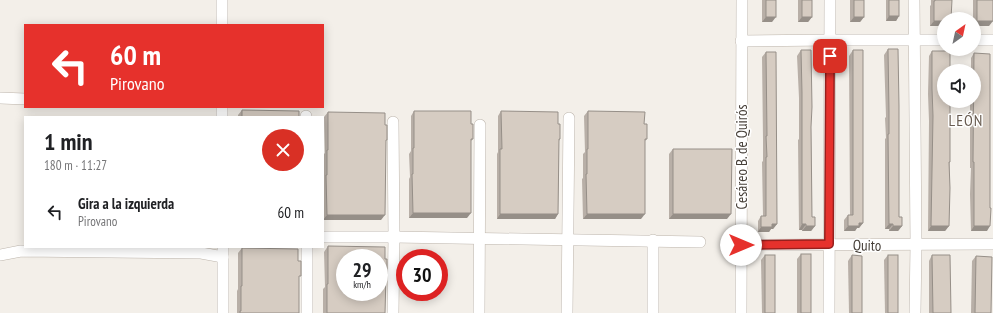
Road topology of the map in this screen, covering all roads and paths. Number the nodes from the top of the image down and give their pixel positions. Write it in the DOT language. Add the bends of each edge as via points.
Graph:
graph roads {
  1 [pos="222,0"];
  2 [pos="742,0"];
  3 [pos="830,0"];
  4 [pos="914,0"];
  5 [pos="222,24"];
  6 [pos="830,40"];
  7 [pos="914,40"];
  8 [pos="937,40"];
  9 [pos="981,40"];
  10 [pos="993,40"];
  11 [pos="742,41"];
  12 [pos="0,98"];
  13 [pos="24,99"];
  14 [pos="569,118"];
  15 [pos="393,122"];
  16 [pos="480,125"];
  17 [pos="324,237"];
  18 [pos="394,237"];
  19 [pos="479,238"];
  20 [pos="568,239"];
  21 [pos="653,240"];
  22 [pos="700,242"];
  23 [pos="829,244"];
  24 [pos="993,244"];
  25 [pos="741,245"];
  26 [pos="916,245"];
  27 [pos="307,248"];
  28 [pos="223,252"];
  29 [pos="0,255"];
  30 [pos="223,313"];
  31 [pos="307,313"];
  32 [pos="393,313"];
  33 [pos="479,313"];
  34 [pos="567,313"];
  35 [pos="653,313"];
  36 [pos="741,313"];
  37 [pos="829,313"];
  38 [pos="915,313"];
  1 -- 5 [label="street"];
  2 -- 11 [label="street, Cesáreo B. de Quirós"];
  3 -- 6 [label="street"];
  4 -- 7 [label="street"];
  6 -- 7 [label="street"];
  6 -- 11 [label="street"];
  6 -- 23 [label="street"];
  7 -- 8 [label="street"];
  7 -- 26 [label="street"];
  9 -- 10 [label="street"];
  11 -- 25 [label="street, Cesáreo B. de Quirós"];
  12 -- 13 [label="street"];
  14 -- 20 [label="street"];
  15 -- 18 [label="street"];
  16 -- 19 [label="street"];
  17 -- 18 [label="street"];
  18 -- 19 [label="street"];
  18 -- 32 [label="street"];
  19 -- 20 [label="street"];
  19 -- 33 [label="street"];
  20 -- 21 [label="street"];
  20 -- 34 [label="street"];
  21 -- 22 [label="street"];
  21 -- 35 [label="street"];
  23 -- 25 [label="street, Quito"];
  23 -- 26 [label="street, Quito"];
  23 -- 37 [label="street"];
  24 -- 26 [label="street, Quito"];
  25 -- 36 [label="street, Cesáreo B. de Quirós"];
  26 -- 38 [label="street"];
  27 -- 31 [label="street"];
  28 -- 29 [label="street" via="201,254 22,251"];
  28 -- 30 [label="street"];
}
